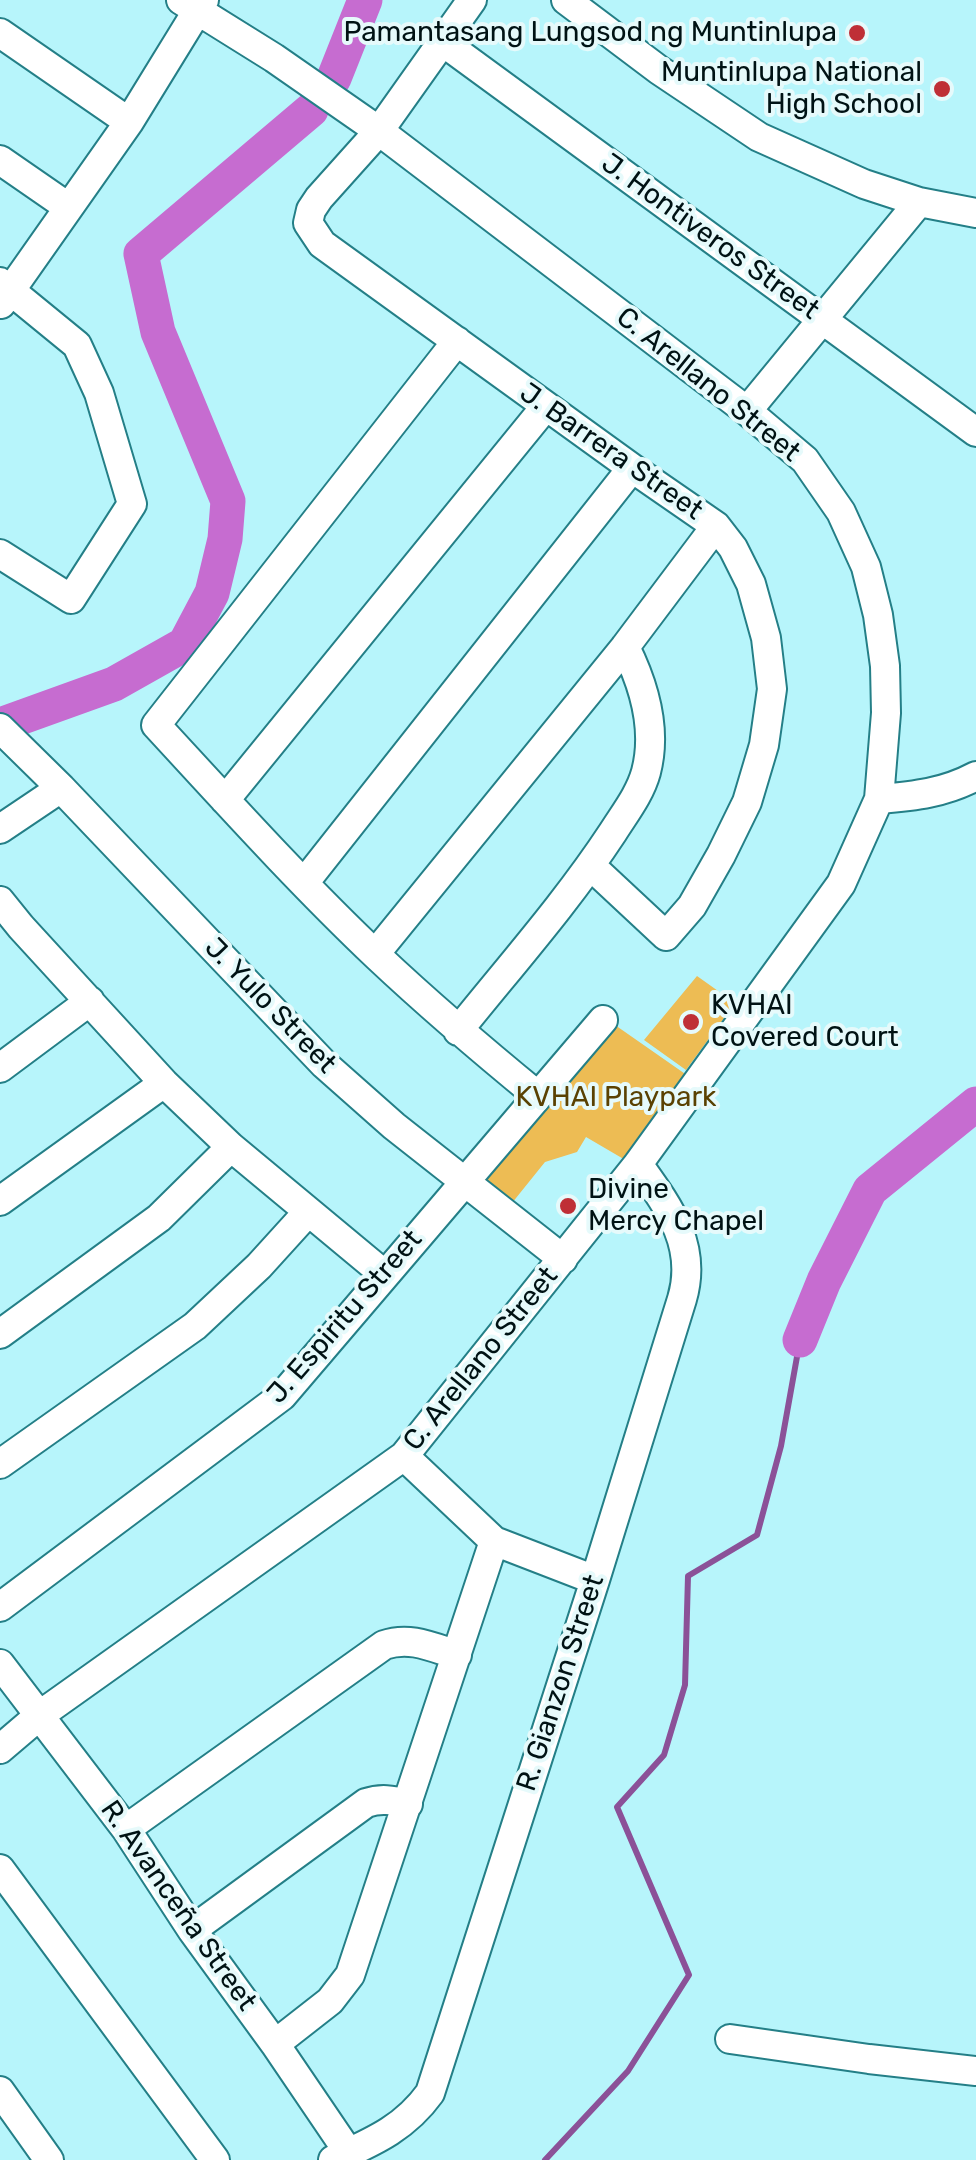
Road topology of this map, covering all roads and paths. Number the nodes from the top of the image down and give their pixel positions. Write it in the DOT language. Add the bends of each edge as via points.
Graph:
graph roads {
  1 [pos="472,0"];
  2 [pos="566,0"];
  3 [pos="195,4"];
  4 [pos="0,33"];
  5 [pos="444,42"];
  6 [pos="129,122"];
  7 [pos="379,131"];
  8 [pos="0,160"];
  9 [pos="920,202"];
  10 [pos="68,207"];
  11 [pos="976,213"];
  12 [pos="4,293"];
  13 [pos="822,320"];
  14 [pos="457,341"];
  15 [pos="546,406"];
  16 [pos="748,411"];
  17 [pos="976,432"];
  18 [pos="632,468"];
  19 [pos="716,526"];
  20 [pos="0,554"];
  21 [pos="625,647"];
  22 [pos="0,728"];
  23 [pos="976,776"];
  24 [pos="62,788"];
  25 [pos="879,798"];
  26 [pos="224,800"];
  27 [pos="0,828"];
  28 [pos="590,866"];
  29 [pos="304,883"];
  30 [pos="0,901"];
  31 [pos="10,935"];
  32 [pos="375,954"];
  33 [pos="90,1001"];
  34 [pos="603,1020"];
  35 [pos="458,1030"];
  36 [pos="0,1068"];
  37 [pos="164,1082"];
  38 [pos="538,1096"];
  39 [pos="230,1147"];
  40 [pos="638,1164"];
  41 [pos="464,1180"];
  42 [pos="0,1201"];
  43 [pos="308,1212"];
  44 [pos="563,1259"];
  45 [pos="385,1275"];
  46 [pos="0,1334"];
  47 [pos="404,1456"];
  48 [pos="0,1464"];
  49 [pos="494,1541"];
  50 [pos="595,1580"];
  51 [pos="0,1608"];
  52 [pos="457,1655"];
  53 [pos="0,1664"];
  54 [pos="40,1715"];
  55 [pos="0,1748"];
  56 [pos="408,1804"];
  57 [pos="126,1830"];
  58 [pos="0,1869"];
  59 [pos="192,1930"];
  60 [pos="730,2039"];
  61 [pos="275,2044"];
  62 [pos="976,2071"];
  63 [pos="0,2091"];
  64 [pos="341,2156"];
  65 [pos="50,2160"];
  66 [pos="215,2160"];
  1 -- 5 [label="street"];
  2 -- 9 [label="street" via="760,138"];
  3 -- 6 [label="street"];
  3 -- 7 [label="street, C. Arellano Street"];
  4 -- 6 [label="street"];
  5 -- 7 [label="street"];
  5 -- 13 [label="street, J. Hontiveros Street"];
  6 -- 10 [label="street"];
  7 -- 14 [label="street, J. Barrera Street" via="319,198 308,223 322,244"];
  7 -- 16 [label="street, C. Arellano Street"];
  8 -- 10 [label="street"];
  9 -- 11 [label="street"];
  9 -- 13 [label="street"];
  10 -- 12 [label="street"];
  12 -- 20 [label="street" via="78,345 132,504 71,599"];
  13 -- 16 [label="street"];
  13 -- 17 [label="street, J. Hontiveros Street"];
  14 -- 15 [label="street, J. Barrera Street"];
  14 -- 26 [label="street" via="156,725"];
  15 -- 18 [label="street, J. Barrera Street"];
  15 -- 26 [label="street"];
  16 -- 25 [label="street, C. Arellano Street" via="805,460 841,512 866,567 885,666"];
  18 -- 19 [label="street, J. Barrera Street"];
  18 -- 29 [label="street"];
  19 -- 21 [label="street"];
  19 -- 28 [label="street, J. Barrera Street" via="750,584 772,689 747,802 692,906 666,936"];
  21 -- 28 [label="street" via="640,677 650,732 646,774"];
  21 -- 32 [label="street"];
  22 -- 24 [label="street, J. Yulo Street"];
  23 -- 25 [label="street" via="925,795"];
  24 -- 27 [label="street"];
  24 -- 41 [label="street, J. Yulo Street" via="324,1064"];
  25 -- 40 [label="street, C. Arellano Street" via="841,884"];
  26 -- 29 [label="street"];
  28 -- 35 [label="street"];
  29 -- 32 [label="street"];
  30 -- 31 [label="street"];
  31 -- 33 [label="street"];
  32 -- 35 [label="street"];
  33 -- 36 [label="street"];
  33 -- 37 [label="street"];
  34 -- 38 [label="street, J. Espiritu Street"];
  35 -- 38 [label="street"];
  37 -- 39 [label="street"];
  37 -- 42 [label="street"];
  38 -- 41 [label="street, J. Espiritu Street"];
  39 -- 43 [label="street"];
  39 -- 46 [label="street" via="159,1218"];
  40 -- 44 [label="street, C. Arellano Street"];
  40 -- 50 [label="street, R. Gianzon Street" via="672,1212 688,1278"];
  41 -- 44 [label="street, J. Yulo Street"];
  41 -- 45 [label="street, J. Espiritu Street"];
  43 -- 45 [label="street"];
  43 -- 48 [label="street" via="195,1326"];
  44 -- 47 [label="street, C. Arellano Street"];
  45 -- 51 [label="street, J. Espiritu Street" via="282,1396"];
  47 -- 49 [label="street"];
  47 -- 54 [label="street, C. Arellano Street"];
  49 -- 50 [label="street"];
  49 -- 52 [label="street"];
  50 -- 64 [label="street, R. Gianzon Street" via="430,2093 400,2126"];
  52 -- 56 [label="street"];
  52 -- 57 [label="street" via="413,1641 384,1645"];
  53 -- 54 [label="street, R. Avanceña Street"];
  54 -- 55 [label="street, C. Arellano Street"];
  54 -- 57 [label="street, R. Avanceña Street"];
  56 -- 59 [label="street" via="366,1803"];
  56 -- 61 [label="street" via="350,1975 330,2001"];
  57 -- 59 [label="street, R. Avanceña Street"];
  58 -- 66 [label="street"];
  59 -- 61 [label="street, R. Avanceña Street"];
  60 -- 62 [label="street"];
  61 -- 64 [label="street, R. Avanceña Street"];
  63 -- 65 [label="street"];
}
